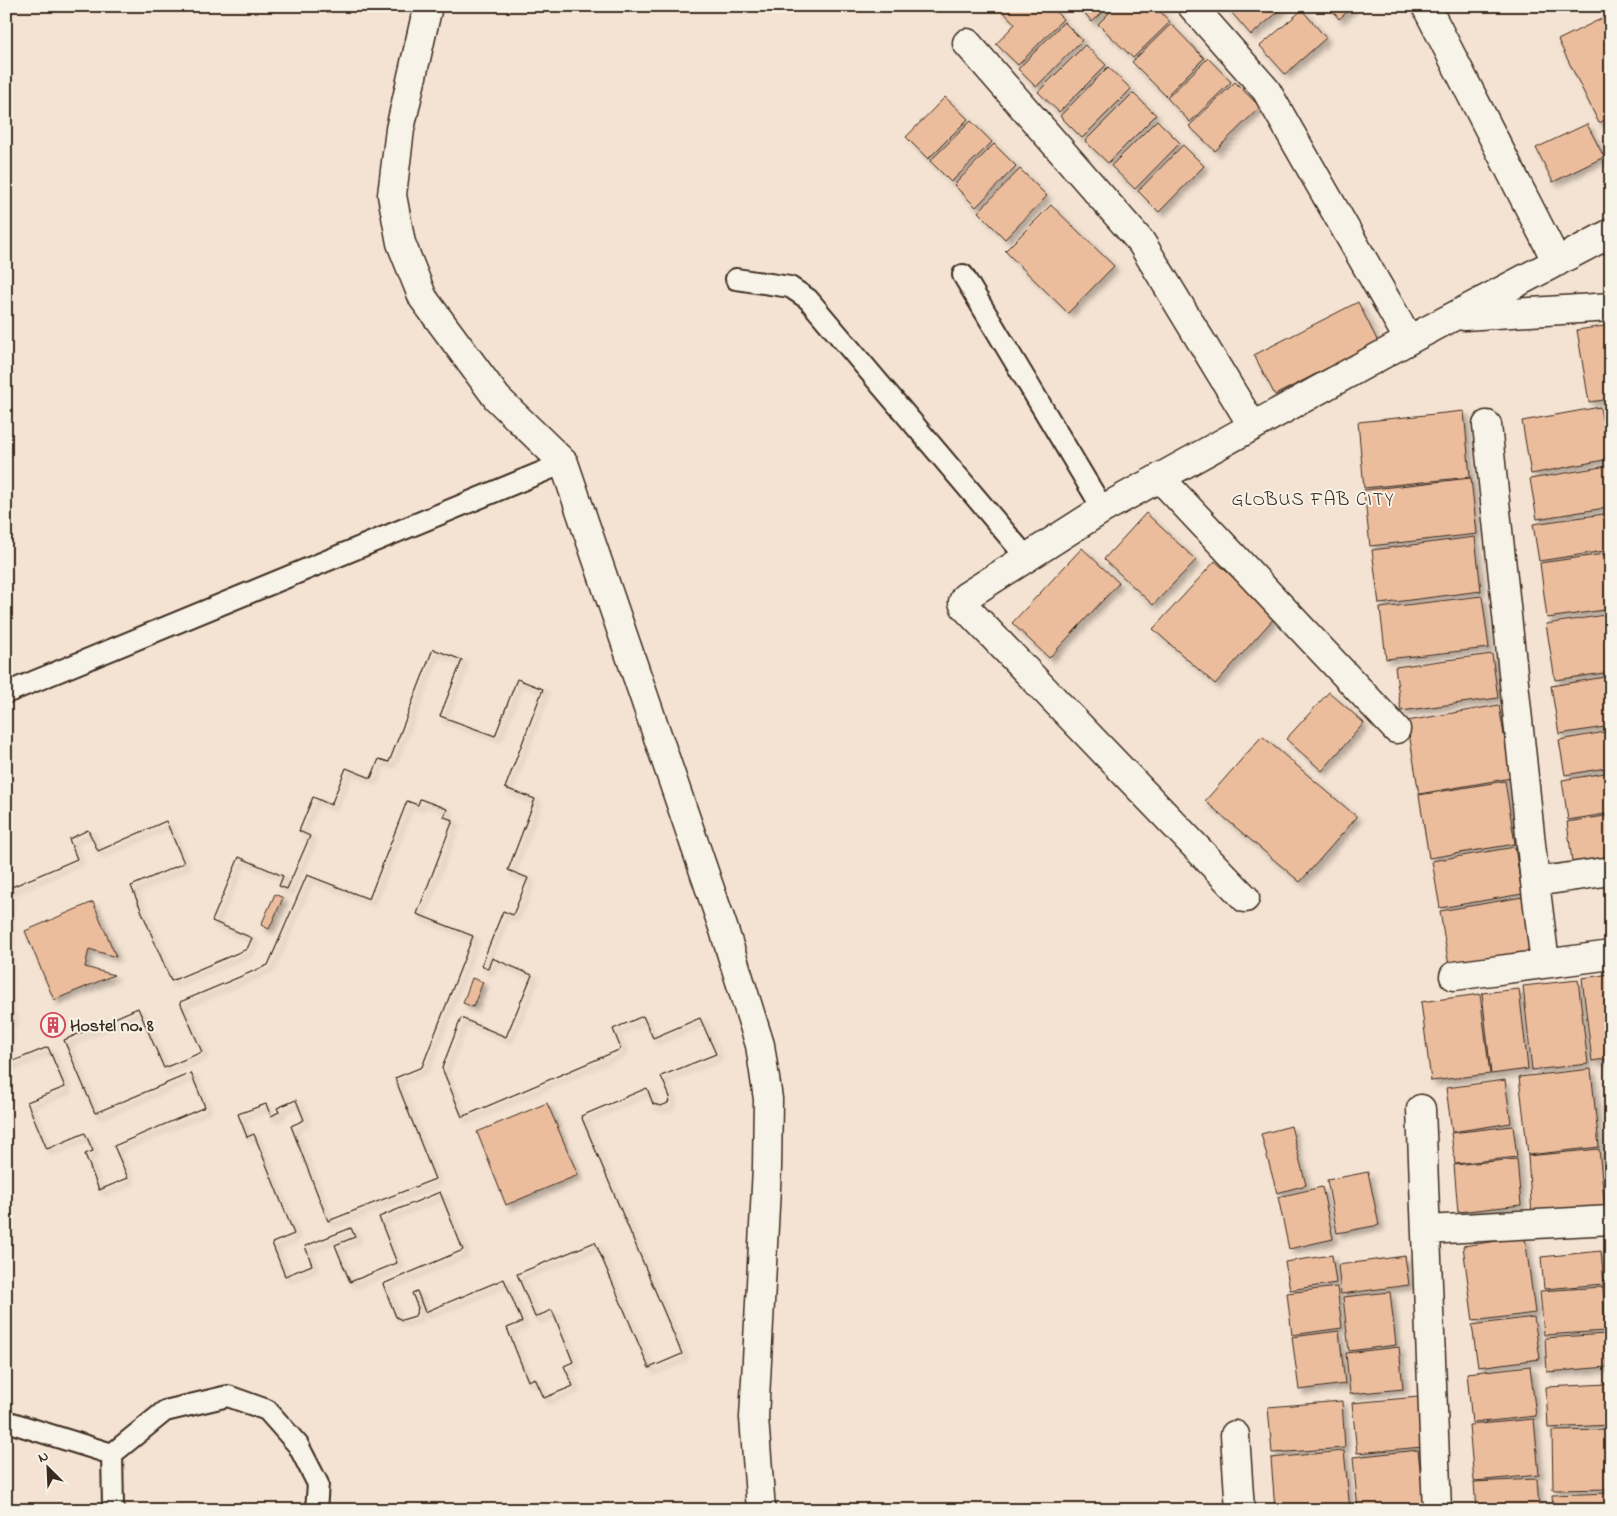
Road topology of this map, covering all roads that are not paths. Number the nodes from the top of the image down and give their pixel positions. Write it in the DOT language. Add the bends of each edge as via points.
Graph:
graph roads {
  1 [pos="428,6"];
  2 [pos="1192,6"];
  3 [pos="1426,6"];
  4 [pos="967,43"];
  5 [pos="1611,233"];
  6 [pos="1557,262"];
  7 [pos="963,275"];
  8 [pos="736,279"];
  9 [pos="1611,307"];
  10 [pos="1452,316"];
  11 [pos="1409,340"];
  12 [pos="1252,425"];
  13 [pos="1487,425"];
  14 [pos="564,464"];
  15 [pos="1160,478"];
  16 [pos="1103,509"];
  17 [pos="1026,558"];
  18 [pos="6,693"];
  19 [pos="1396,729"];
  20 [pos="1611,871"];
  21 [pos="1535,882"];
  22 [pos="1245,898"];
  23 [pos="1611,955"];
  24 [pos="1545,963"];
  25 [pos="1454,976"];
  26 [pos="1421,1109"];
  27 [pos="1611,1220"];
  28 [pos="1426,1230"];
  29 [pos="6,1421"];
  30 [pos="1235,1435"];
  31 [pos="112,1454"];
  32 [pos="115,1510"];
  33 [pos="316,1510"];
  34 [pos="761,1510"];
  35 [pos="1240,1510"];
  36 [pos="1437,1510"];
  1 -- 14 [label="street" via="399,138 392,195 400,243 423,298 497,398"];
  2 -- 11 [label="street" via="1266,90"];
  3 -- 6 [label="street"];
  4 -- 12 [label="street" via="1141,242"];
  5 -- 6 [label="street"];
  6 -- 10 [label="street"];
  7 -- 16 [label="lane"];
  8 -- 17 [label="lane" via="790,287 808,299"];
  9 -- 10 [label="street"];
  10 -- 11 [label="street"];
  11 -- 12 [label="street"];
  12 -- 15 [label="street"];
  13 -- 21 [label="street"];
  14 -- 18 [label="lane"];
  14 -- 34 [label="street" via="724,930 760,1045 768,1099 754,1418"];
  15 -- 16 [label="street"];
  15 -- 19 [label="street"];
  16 -- 17 [label="street"];
  17 -- 22 [label="street" via="965,597 965,607"];
  20 -- 21 [label="street"];
  21 -- 24 [label="street"];
  23 -- 24 [label="street"];
  24 -- 25 [label="street"];
  26 -- 28 [label="street"];
  27 -- 28 [label="street"];
  28 -- 36 [label="street"];
  29 -- 31 [label="lane"];
  30 -- 35 [label="street"];
  31 -- 32 [label="lane"];
  31 -- 33 [label="lane" via="165,1411 228,1396 267,1410 298,1445 318,1484"];
}
